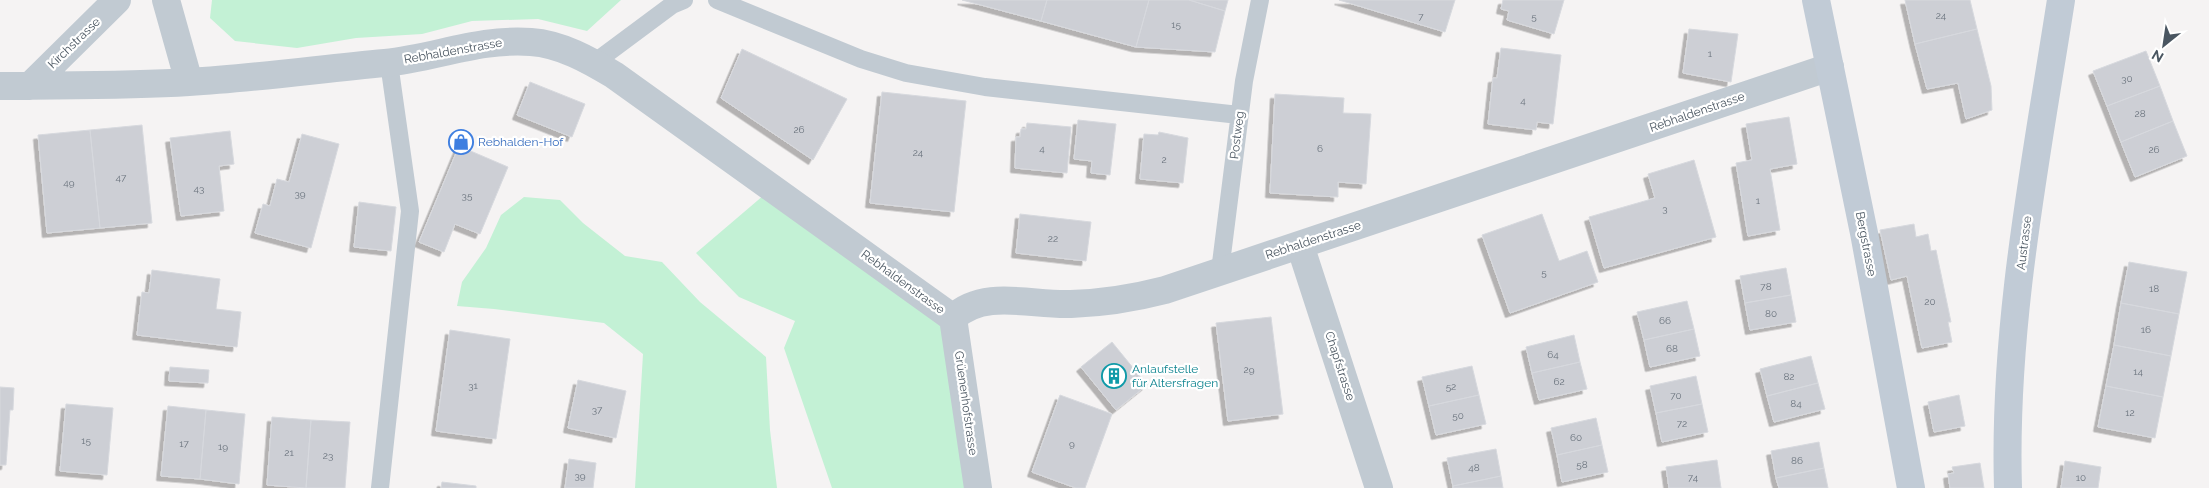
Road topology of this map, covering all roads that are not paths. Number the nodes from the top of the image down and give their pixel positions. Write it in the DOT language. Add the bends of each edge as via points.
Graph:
graph roads {
  1 [pos="118,0"];
  2 [pos="166,0"];
  3 [pos="684,0"];
  4 [pos="717,0"];
  5 [pos="1260,0"];
  6 [pos="1816,0"];
  7 [pos="2061,0"];
  8 [pos="389,63"];
  9 [pos="594,63"];
  10 [pos="1830,67"];
  11 [pos="189,82"];
  12 [pos="0,86"];
  13 [pos="30,86"];
  14 [pos="1239,115"];
  15 [pos="1300,245"];
  16 [pos="1220,271"];
  17 [pos="953,318"];
  18 [pos="380,488"];
  19 [pos="978,488"];
  20 [pos="1379,488"];
  21 [pos="1911,488"];
  22 [pos="2008,488"];
  1 -- 13 [label="street, Kirchstrasse"];
  2 -- 11 [label="street"];
  3 -- 9 [label="lane" via="672,5"];
  4 -- 14 [label="lane" via="869,62 914,75 985,87"];
  5 -- 14 [label="lane, Postweg"];
  6 -- 10 [label="street, Bergstrasse"];
  7 -- 22 [label="street, Austrasse" via="2029,202 2015,321 2008,423"];
  8 -- 9 [label="street, Rebhaldenstrasse" via="486,42 510,41 556,47"];
  8 -- 11 [label="street, Rebhaldenstrasse"];
  8 -- 18 [label="lane" via="410,211"];
  9 -- 17 [label="street, Rebhaldenstrasse"];
  10 -- 15 [label="street, Rebhaldenstrasse"];
  10 -- 21 [label="street, Bergstrasse"];
  11 -- 13 [label="street, Rebhaldenstrasse"];
  12 -- 13 [label="street, Rebhaldenstrasse"];
  14 -- 16 [label="lane, Postweg"];
  15 -- 16 [label="street, Rebhaldenstrasse"];
  15 -- 20 [label="street, Chapfstrasse"];
  16 -- 17 [label="street, Rebhaldenstrasse" via="1165,290 1115,301 1070,304 985,302 966,308"];
  17 -- 19 [label="street, Grüenenhofstrasse"];
}
